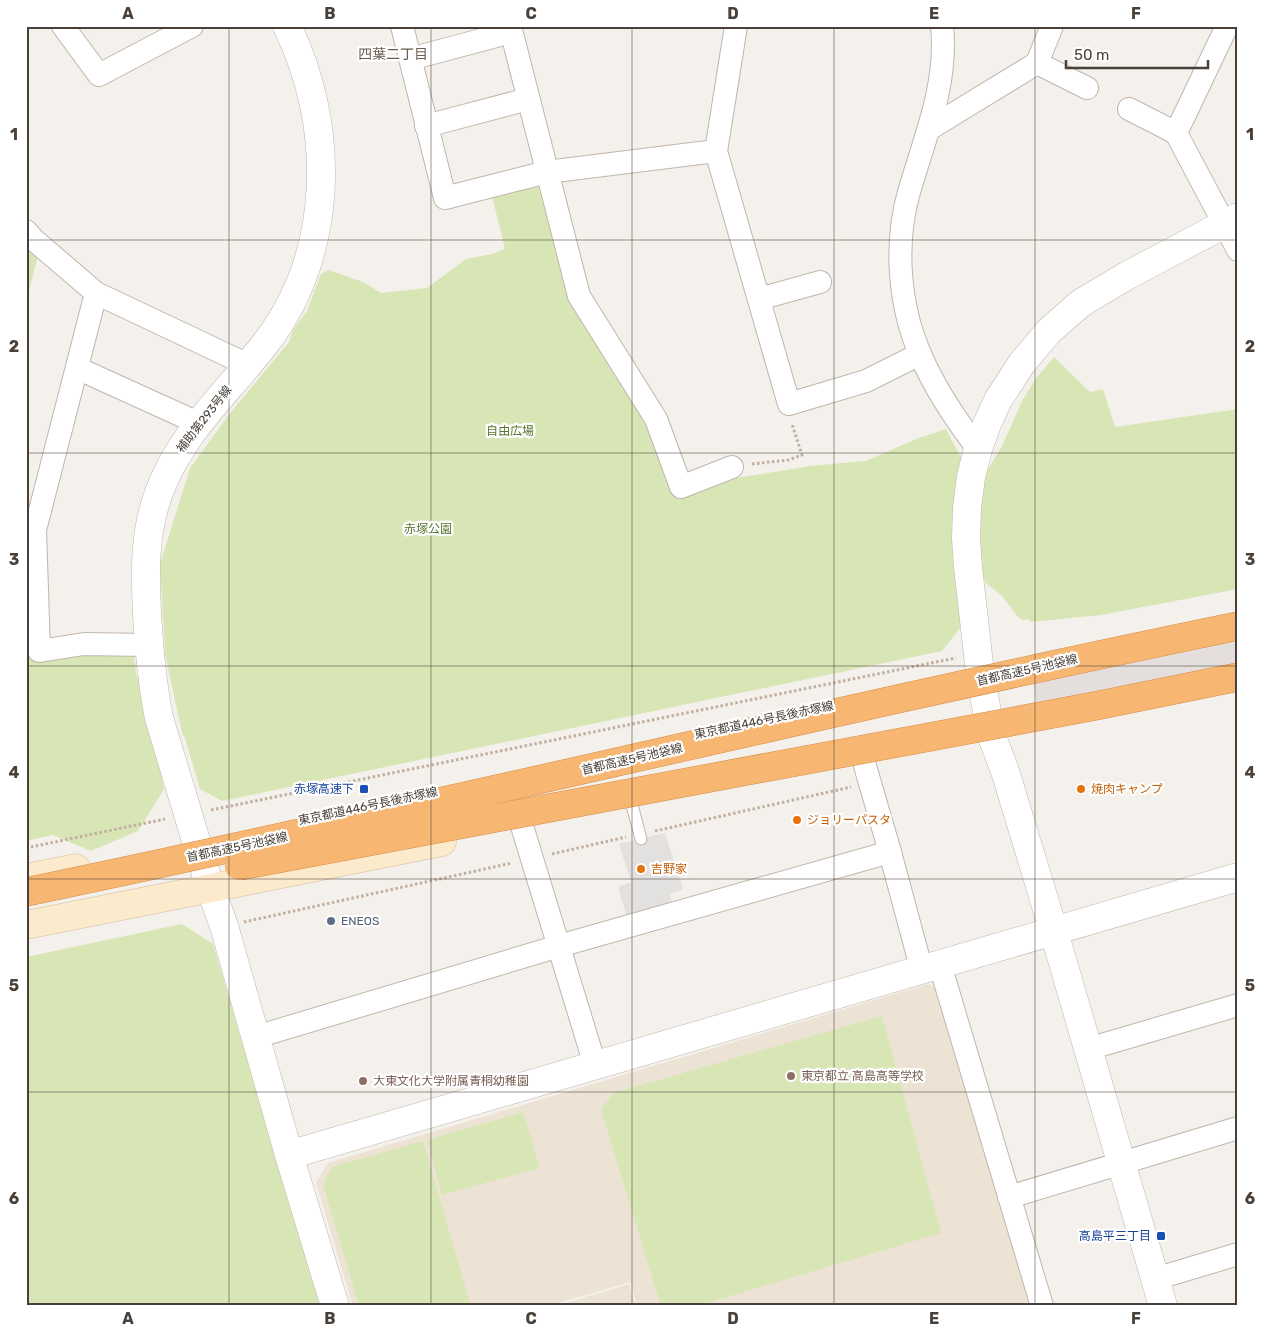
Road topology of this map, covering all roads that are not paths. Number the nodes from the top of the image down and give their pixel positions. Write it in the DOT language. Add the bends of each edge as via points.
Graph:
graph roads {
  1 [pos="62,26"];
  2 [pos="192,26"];
  3 [pos="287,26"];
  4 [pos="402,26"];
  5 [pos="736,26"];
  6 [pos="942,26"];
  7 [pos="1052,26"];
  8 [pos="1227,26"];
  9 [pos="511,29"];
  10 [pos="410,59"];
  11 [pos="1037,63"];
  12 [pos="1087,88"];
  13 [pos="528,99"];
  14 [pos="1129,109"];
  15 [pos="426,126"];
  16 [pos="929,129"];
  17 [pos="1176,133"];
  18 [pos="716,151"];
  19 [pos="547,172"];
  20 [pos="1231,221"];
  21 [pos="29,238"];
  22 [pos="1238,250"];
  23 [pos="820,282"];
  24 [pos="96,293"];
  25 [pos="759,299"];
  26 [pos="920,354"];
  27 [pos="248,365"];
  28 [pos="76,368"];
  29 [pos="198,423"];
  30 [pos="978,449"];
  31 [pos="732,467"];
  32 [pos="1238,620"];
  33 [pos="1238,626"];
  34 [pos="149,645"];
  35 [pos="1238,645"];
  36 [pos="1238,659"];
  37 [pos="979,663"];
  38 [pos="1238,677"];
  39 [pos="1238,684"];
  40 [pos="991,734"];
  41 [pos="863,759"];
  42 [pos="632,805"];
  43 [pos="522,826"];
  44 [pos="328,838"];
  45 [pos="641,839"];
  46 [pos="197,843"];
  47 [pos="890,852"];
  48 [pos="1238,877"];
  49 [pos="26,878"];
  50 [pos="210,887"];
  51 [pos="26,892"];
  52 [pos="26,908"];
  53 [pos="26,925"];
  54 [pos="1054,932"];
  55 [pos="559,946"];
  56 [pos="931,968"];
  57 [pos="1238,1005"];
  58 [pos="256,1037"];
  59 [pos="1088,1049"];
  60 [pos="595,1065"];
  61 [pos="1238,1128"];
  62 [pos="289,1155"];
  63 [pos="1122,1163"];
  64 [pos="1010,1197"];
  65 [pos="1238,1254"];
  66 [pos="1155,1280"];
  67 [pos="335,1306"];
  68 [pos="1042,1306"];
  69 [pos="1163,1306"];
  1 -- 2 [label="street" via="99,75"];
  3 -- 27 [label="street, 補助第293号線" via="303,64 315,107 321,152 320,200 314,238 300,282 281,322"];
  4 -- 10 [label="street"];
  5 -- 18 [label="street"];
  6 -- 16 [label="street" via="942,73"];
  7 -- 11 [label="street"];
  8 -- 17 [label="street"];
  9 -- 10 [label="street"];
  9 -- 13 [label="street"];
  10 -- 15 [label="street"];
  11 -- 12 [label="street"];
  11 -- 16 [label="street"];
  13 -- 15 [label="street"];
  13 -- 19 [label="street"];
  14 -- 17 [label="street"];
  15 -- 19 [label="street" via="445,198"];
  16 -- 26 [label="street" via="908,194 901,251 902,284"];
  17 -- 20 [label="street"];
  18 -- 19 [label="street"];
  18 -- 25 [label="street"];
  19 -- 31 [label="street" via="579,296 656,419 681,487"];
  20 -- 22 [label="street"];
  20 -- 30 [label="street" via="1081,303 1049,331 1022,363 998,400"];
  21 -- 24 [label="street"];
  23 -- 25 [label="street"];
  24 -- 27 [label="street"];
  24 -- 28 [label="street"];
  25 -- 26 [label="street" via="789,404 866,381"];
  26 -- 30 [label="street" via="956,418"];
  27 -- 29 [label="street, 補助第293号線"];
  28 -- 29 [label="street"];
  28 -- 34 [label="street" via="35,530 38,651 84,644"];
  29 -- 34 [label="street, 補助第293号線" via="168,470 152,513 146,556"];
  30 -- 37 [label="street" via="971,477 966,538"];
  32 -- 37 [label="main road, 東京都道446号長後赤塚線"];
  33 -- 44 [label="highway, 首都高速5号池袋線, bridge" via="1085,657"];
  34 -- 46 [label="street, 補助第293号線" via="159,718"];
  35 -- 44 [label="highway, bridge"];
  36 -- 44 [label="highway, bridge"];
  37 -- 40 [label="street"];
  37 -- 46 [label="main road, 東京都道446号長後赤塚線"];
  38 -- 44 [label="highway, 首都高速5号池袋線, bridge" via="1085,708"];
  39 -- 40 [label="main road"];
  40 -- 41 [label="main road"];
  40 -- 54 [label="street"];
  41 -- 42 [label="main road"];
  41 -- 47 [label="street"];
  42 -- 43 [label="main road"];
  42 -- 45 [label="lane"];
  43 -- 50 [label="main road"];
  43 -- 55 [label="street"];
  44 -- 51 [label="highway, 首都高速5号池袋線, bridge"];
  44 -- 52 [label="highway, 首都高速5号池袋線, bridge"];
  46 -- 49 [label="main road, 東京都道446号長後赤塚線"];
  46 -- 50 [label="street, 補助第293号線"];
  47 -- 55 [label="street"];
  47 -- 56 [label="street"];
  48 -- 54 [label="street"];
  50 -- 53 [label="main road"];
  50 -- 58 [label="street, 補助第293号線"];
  54 -- 56 [label="street"];
  54 -- 59 [label="street"];
  55 -- 58 [label="street"];
  55 -- 60 [label="street"];
  56 -- 60 [label="street"];
  56 -- 64 [label="street"];
  57 -- 59 [label="street"];
  58 -- 62 [label="street, 補助第293号線"];
  59 -- 63 [label="street"];
  60 -- 62 [label="street"];
  61 -- 63 [label="street"];
  62 -- 67 [label="street, 補助第293号線"];
  63 -- 64 [label="street"];
  63 -- 66 [label="street"];
  64 -- 68 [label="street"];
  65 -- 66 [label="street"];
  66 -- 69 [label="street"];
}
